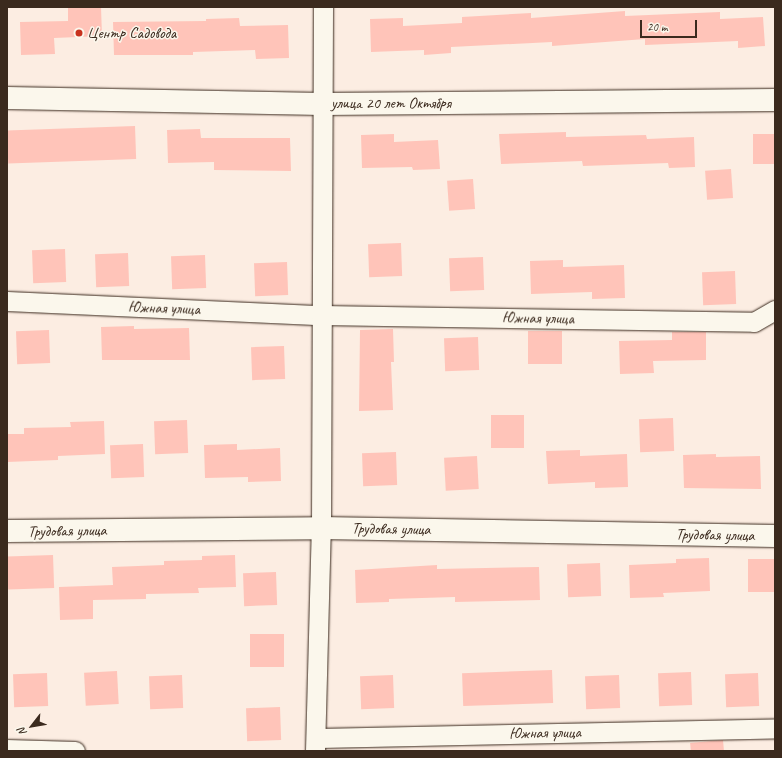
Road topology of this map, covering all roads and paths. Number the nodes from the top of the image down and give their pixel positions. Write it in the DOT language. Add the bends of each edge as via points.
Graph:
graph roads {
  1 [pos="323,7"];
  2 [pos="7,98"];
  3 [pos="775,100"];
  4 [pos="322,104"];
  5 [pos="7,301"];
  6 [pos="775,310"];
  7 [pos="321,315"];
  8 [pos="321,528"];
  9 [pos="7,531"];
  10 [pos="775,536"];
  11 [pos="775,728"];
  12 [pos="315,745"];
  13 [pos="7,749"];
  14 [pos="75,751"];
  1 -- 4 [label="street, Южная улица"];
  2 -- 4 [label="main road, улица 20 лет Октября"];
  3 -- 4 [label="main road, улица 20 лет Октября"];
  4 -- 7 [label="street, Южная улица"];
  5 -- 7 [label="street, Южная улица"];
  6 -- 7 [label="street, Южная улица" via="754,322"];
  7 -- 8 [label="street, Южная улица"];
  8 -- 9 [label="main road, Трудовая улица"];
  8 -- 10 [label="main road, Трудовая улица"];
  8 -- 12 [label="street, Южная улица"];
  11 -- 12 [label="street, Южная улица"];
  13 -- 14 [label="street"];
}
